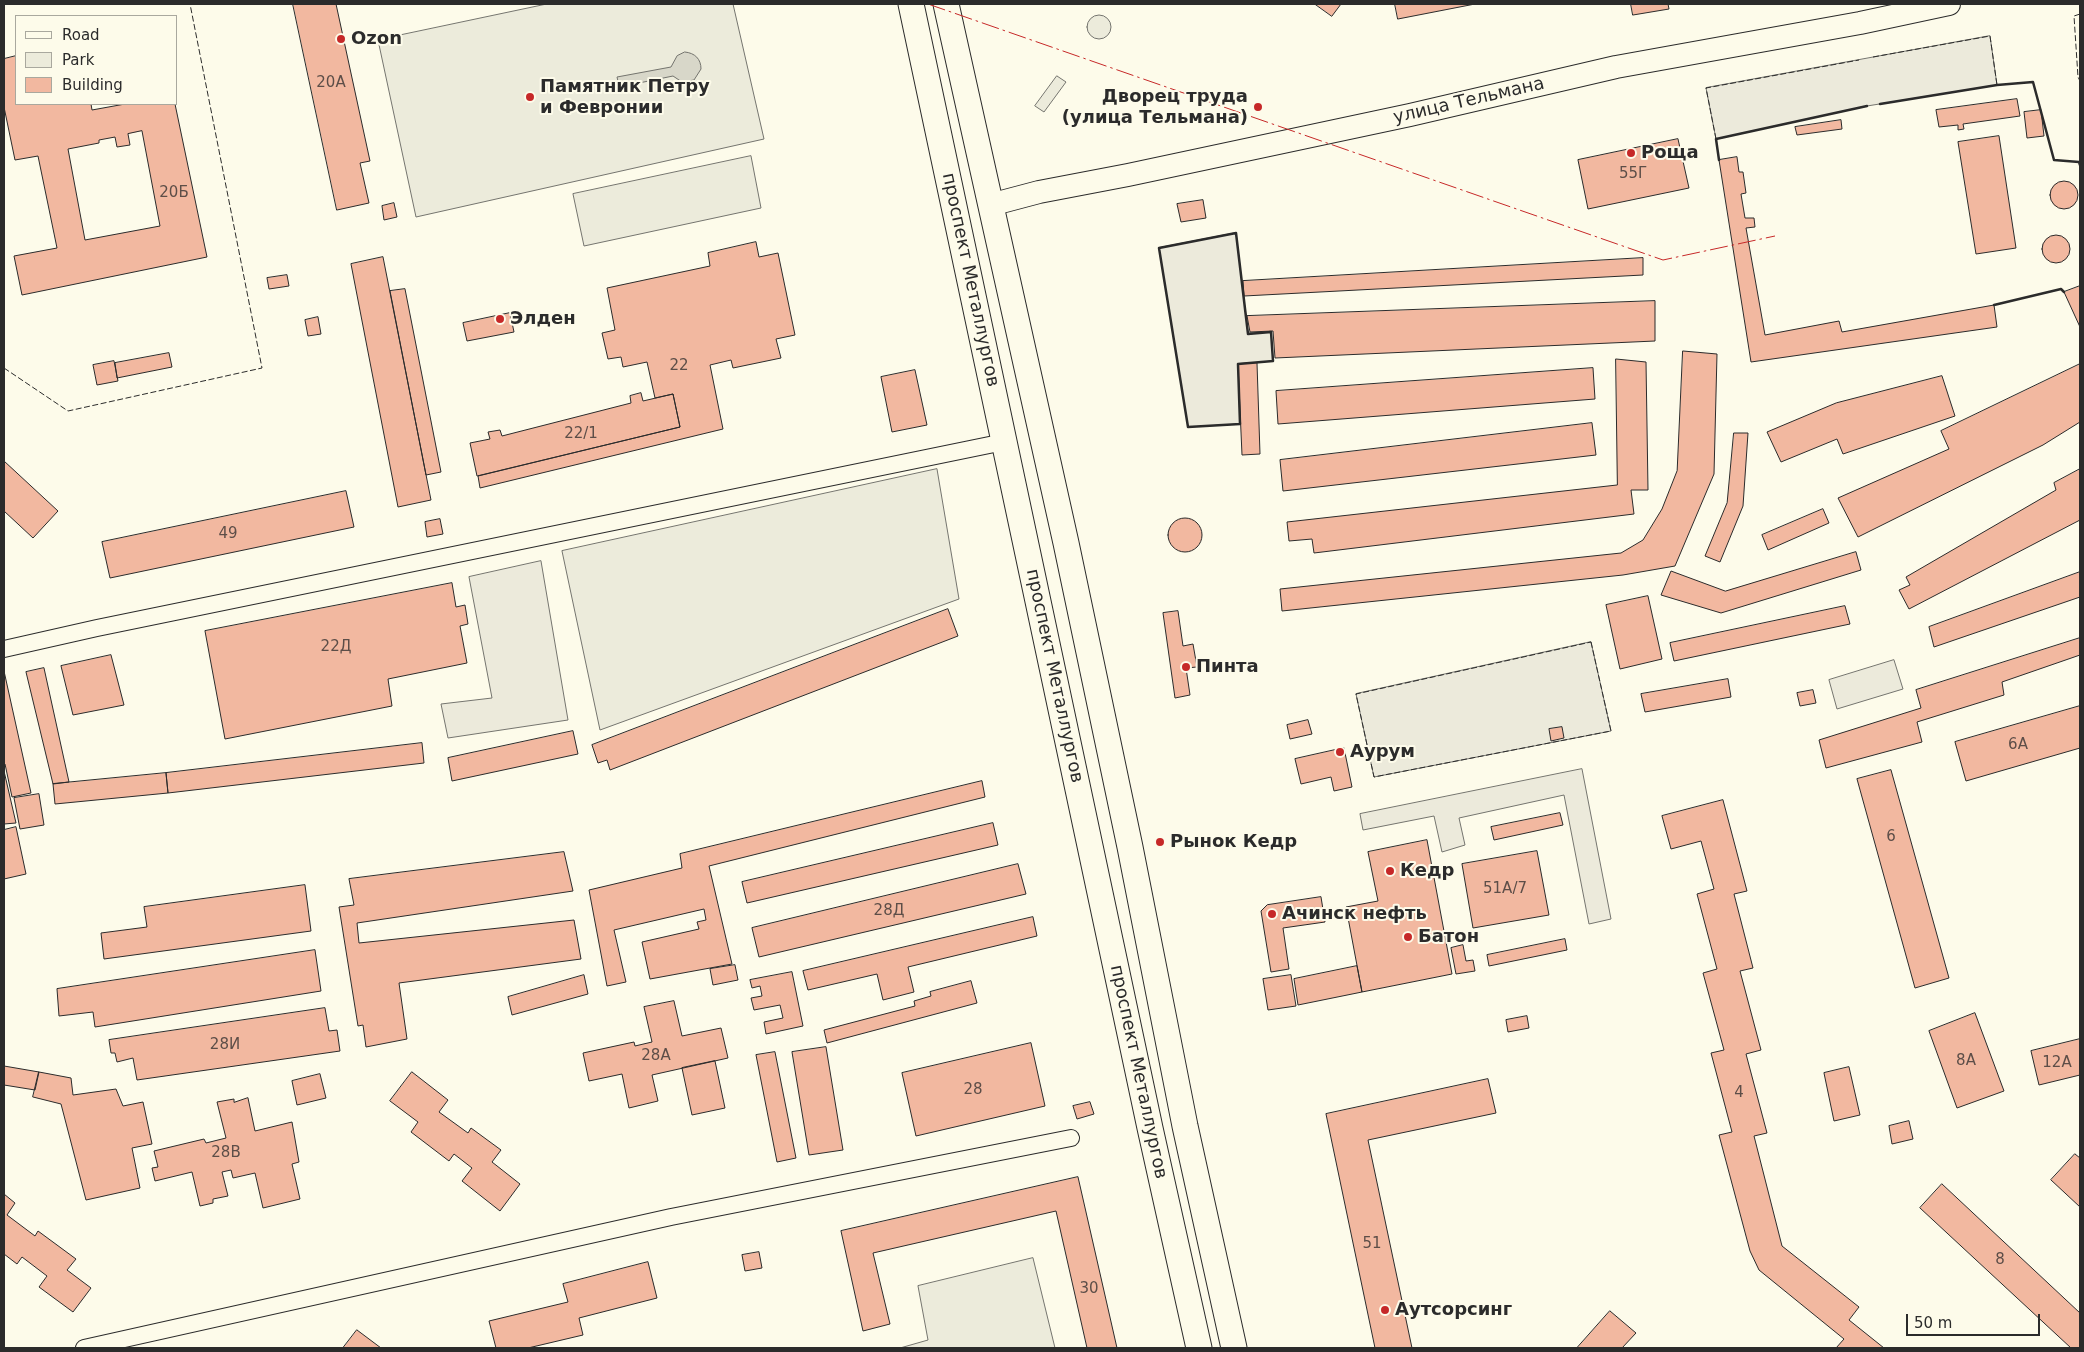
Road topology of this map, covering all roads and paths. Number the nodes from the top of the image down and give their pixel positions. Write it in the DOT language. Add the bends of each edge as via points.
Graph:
graph roads {
  1 [pos="911,4"];
  2 [pos="946,4"];
  3 [pos="1949,4"];
  4 [pos="990,206"];
  5 [pos="956,213"];
  6 [pos="1004,442"];
  7 [pos="4,649"];
  8 [pos="1071,1138"];
  9 [pos="84,1348"];
  10 [pos="1199,1348"];
  11 [pos="1234,1348"];
  1 -- 5 [label="main road, проспект Металлургов"];
  2 -- 4 [label="main road, проспект Металлургов"];
  3 -- 4 [label="main road, улица Тельмана" via="1616,67 1410,115 1039,192"];
  4 -- 5 [label="main road"];
  4 -- 11 [label="main road, проспект Металлургов" via="1130,847 1185,1126"];
  5 -- 6 [label="main road, проспект Металлургов"];
  6 -- 7 [label="street"];
  6 -- 10 [label="main road, проспект Металлургов"];
  8 -- 9 [label="street" via="671,1217"];
}
